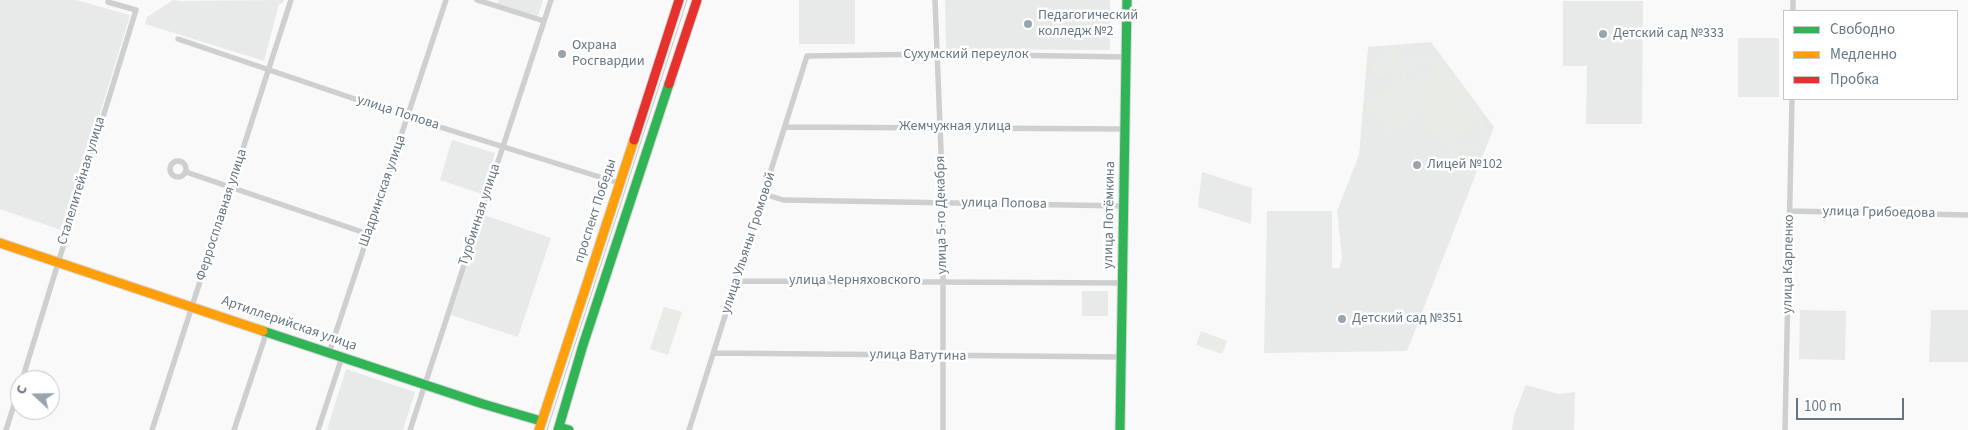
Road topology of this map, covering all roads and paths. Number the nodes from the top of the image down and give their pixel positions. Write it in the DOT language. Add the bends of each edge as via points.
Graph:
graph roads {
  1 [pos="291,0"];
  2 [pos="446,0"];
  3 [pos="477,0"];
  4 [pos="551,0"];
  5 [pos="679,0"];
  6 [pos="697,0"];
  7 [pos="935,0"];
  8 [pos="1127,0"];
  9 [pos="108,2"];
  10 [pos="544,20"];
  11 [pos="178,39"];
  12 [pos="937,54"];
  13 [pos="807,56"];
  14 [pos="1126,57"];
  15 [pos="270,69"];
  16 [pos="1792,100"];
  17 [pos="408,117"];
  18 [pos="786,127"];
  19 [pos="941,127"];
  20 [pos="1125,129"];
  21 [pos="503,146"];
  22 [pos="186,172"];
  23 [pos="620,183"];
  24 [pos="232,186"];
  25 [pos="764,194"];
  26 [pos="943,202"];
  27 [pos="1124,206"];
  28 [pos="1790,211"];
  29 [pos="1968,215"];
  30 [pos="368,234"];
  31 [pos="0,243"];
  32 [pos="57,262"];
  33 [pos="737,281"];
  34 [pos="943,281"];
  35 [pos="1123,283"];
  36 [pos="193,307"];
  37 [pos="267,332"];
  38 [pos="329,353"];
  39 [pos="714,353"];
  40 [pos="942,356"];
  41 [pos="342,357"];
  42 [pos="1122,357"];
  43 [pos="25,370"];
  44 [pos="424,385"];
  45 [pos="10,417"];
  46 [pos="540,426"];
  47 [pos="558,428"];
  48 [pos="6,430"];
  49 [pos="152,430"];
  50 [pos="234,430"];
  51 [pos="318,430"];
  52 [pos="410,430"];
  53 [pos="569,430"];
  54 [pos="689,430"];
  55 [pos="943,430"];
  56 [pos="1120,430"];
  57 [pos="1786,430"];
  1 -- 15 [label="street, Ферросплавная улица"];
  2 -- 17 [label="street, Шадринская улица"];
  3 -- 10 [label="street"];
  4 -- 10 [label="street, Турбинная улица"];
  5 -- 23 [label="street, проспект Победы"];
  6 -- 47 [label="street"];
  7 -- 12 [label="street, улица 5-го Декабря"];
  8 -- 14 [label="street, улица Потёмкина"];
  9 -- 32 [label="street, Сталелитейная улица" via="136,10"];
  10 -- 21 [label="street, Турбинная улица"];
  11 -- 15 [label="street, улица Попова"];
  12 -- 13 [label="street, Сухумский переулок"];
  12 -- 14 [label="street, Сухумский переулок"];
  12 -- 19 [label="street, улица 5-го Декабря"];
  13 -- 18 [label="street, улица Ульяны Громовой"];
  14 -- 20 [label="street, улица Потёмкина"];
  15 -- 17 [label="street, улица Попова"];
  15 -- 24 [label="street, Ферросплавная улица"];
  16 -- 28 [label="street, улица Карпенко"];
  17 -- 21 [label="street, улица Попова"];
  17 -- 30 [label="street, Шадринская улица"];
  18 -- 19 [label="street, Жемчужная улица"];
  18 -- 25 [label="street, улица Ульяны Громовой"];
  19 -- 20 [label="street, Жемчужная улица"];
  19 -- 26 [label="street, улица 5-го Декабря"];
  20 -- 27 [label="street, улица Потёмкина"];
  21 -- 23 [label="street, улица Попова"];
  21 -- 44 [label="street, Турбинная улица"];
  22 -- 24 [label="street"];
  23 -- 46 [label="street, проспект Победы"];
  24 -- 30 [label="street"];
  24 -- 36 [label="street, Ферросплавная улица"];
  25 -- 26 [label="street, улица Попова" via="782,200"];
  25 -- 33 [label="street, улица Ульяны Громовой"];
  26 -- 27 [label="street, улица Попова"];
  26 -- 34 [label="street, улица 5-го Декабря"];
  27 -- 35 [label="street, улица Потёмкина"];
  28 -- 29 [label="street, улица Грибоедова"];
  28 -- 57 [label="street, улица Карпенко"];
  30 -- 38 [label="street, Шадринская улица"];
  31 -- 32 [label="street, Артиллерийская улица"];
  32 -- 36 [label="street, Артиллерийская улица"];
  32 -- 43 [label="street, Сталелитейная улица"];
  33 -- 34 [label="street, улица Черняховского"];
  33 -- 39 [label="street, улица Ульяны Громовой"];
  34 -- 35 [label="street, улица Черняховского"];
  34 -- 40 [label="street, улица 5-го Декабря"];
  35 -- 42 [label="street, улица Потёмкина"];
  36 -- 37 [label="street, Артиллерийская улица"];
  36 -- 49 [label="street, Ферросплавная улица"];
  37 -- 38 [label="street, Артиллерийская улица"];
  37 -- 50 [label="street"];
  38 -- 41 [label="street, Артиллерийская улица"];
  39 -- 40 [label="street, улица Ватутина"];
  39 -- 54 [label="street, улица Ульяны Громовой"];
  40 -- 42 [label="street, улица Ватутина"];
  40 -- 55 [label="street, улица 5-го Декабря"];
  41 -- 44 [label="street, Артиллерийская улица"];
  41 -- 51 [label="street"];
  42 -- 56 [label="street, улица Потёмкина"];
  44 -- 46 [label="street, Артиллерийская улица"];
  44 -- 52 [label="street, Турбинная улица"];
  45 -- 48 [label="street"];
  46 -- 47 [label="street, Артиллерийская улица"];
  47 -- 53 [label="street, Артиллерийская улица"];
}
